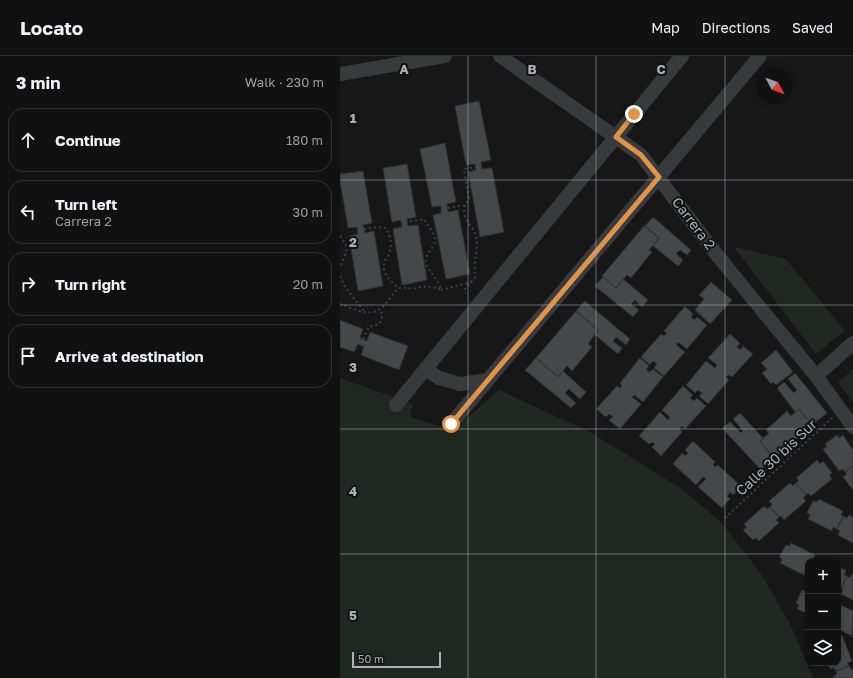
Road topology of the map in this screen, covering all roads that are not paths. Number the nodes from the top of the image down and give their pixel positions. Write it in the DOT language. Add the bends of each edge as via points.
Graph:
graph roads {
  1 [pos="445,56"];
  2 [pos="500,56"];
  3 [pos="682,56"];
  4 [pos="760,56"];
  5 [pos="340,74"];
  6 [pos="616,137"];
  7 [pos="659,177"];
  8 [pos="853,343"];
  9 [pos="426,369"];
  10 [pos="816,376"];
  11 [pos="488,380"];
  12 [pos="396,405"];
  13 [pos="451,424"];
  14 [pos="853,427"];
  1 -- 5 [label="street"];
  2 -- 6 [label="street, Carrera 2"];
  3 -- 6 [label="street"];
  4 -- 7 [label="street"];
  6 -- 7 [label="street, Carrera 2" via="641,155"];
  6 -- 9 [label="street"];
  7 -- 10 [label="street, Carrera 2" via="780,340"];
  7 -- 11 [label="street"];
  8 -- 10 [label="street"];
  9 -- 11 [label="street" via="439,378 460,384"];
  9 -- 12 [label="street"];
  10 -- 14 [label="street, Carrera 2"];
  11 -- 13 [label="street"];
}
